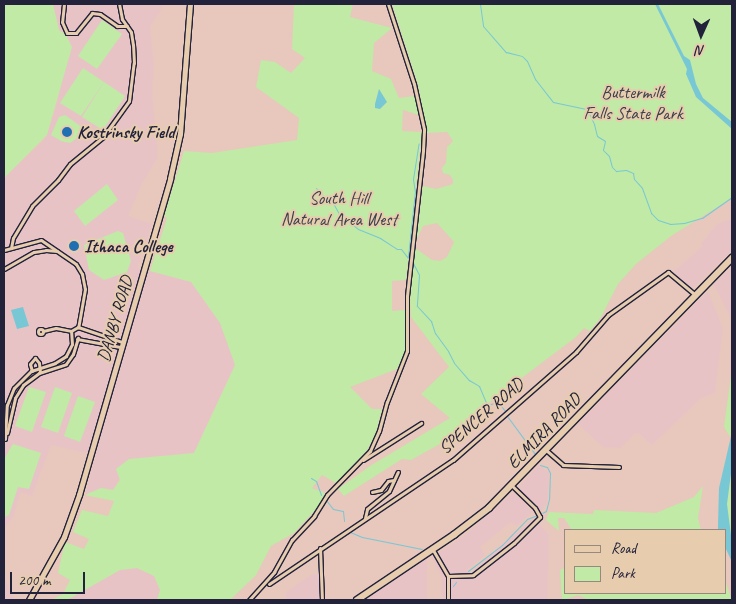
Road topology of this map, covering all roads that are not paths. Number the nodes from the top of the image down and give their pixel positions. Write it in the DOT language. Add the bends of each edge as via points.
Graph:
graph roads {
  1 [pos="64,4"];
  2 [pos="119,4"];
  3 [pos="190,4"];
  4 [pos="388,4"];
  5 [pos="127,26"];
  6 [pos="11,248"];
  7 [pos="4,250"];
  8 [pos="58,252"];
  9 [pos="732,258"];
  10 [pos="4,269"];
  11 [pos="695,295"];
  12 [pos="80,328"];
  13 [pos="44,331"];
  14 [pos="71,331"];
  15 [pos="72,337"];
  16 [pos="79,338"];
  17 [pos="121,345"];
  18 [pos="40,367"];
  19 [pos="32,370"];
  20 [pos="40,372"];
  21 [pos="35,375"];
  22 [pos="421,422"];
  23 [pos="4,440"];
  24 [pos="546,449"];
  25 [pos="362,460"];
  26 [pos="619,467"];
  27 [pos="398,472"];
  28 [pos="394,480"];
  29 [pos="512,486"];
  30 [pos="372,492"];
  31 [pos="364,519"];
  32 [pos="320,548"];
  33 [pos="432,549"];
  34 [pos="448,576"];
  35 [pos="269,584"];
  36 [pos="29,600"];
  37 [pos="249,600"];
  38 [pos="322,600"];
  39 [pos="357,600"];
  40 [pos="448,600"];
  1 -- 5 [label="street" via="61,17 67,33 76,33 92,13 100,14 117,26"];
  2 -- 5 [label="street"];
  3 -- 17 [label="main road, DANBY ROAD" via="177,153"];
  4 -- 25 [label="street" via="416,90 424,140 409,277 408,351 379,431"];
  5 -- 6 [label="street" via="132,37 134,63 129,101 103,137 70,164 32,206 13,238"];
  6 -- 7 [label="street"];
  6 -- 8 [label="street" via="39,240"];
  8 -- 10 [label="street" via="34,252"];
  8 -- 12 [label="street" via="76,264 84,278 85,301"];
  9 -- 11 [label="highway, ELMIRA ROAD"];
  11 -- 24 [label="highway, ELMIRA ROAD"];
  11 -- 31 [label="street, SPENCER ROAD" via="668,272 608,315 576,352 475,443 440,470"];
  12 -- 14 [label="street"];
  12 -- 16 [label="street" via="82,334"];
  12 -- 17 [label="street"];
  13 -- 14 [label="street" via="56,328"];
  14 -- 15 [label="street"];
  15 -- 16 [label="street"];
  15 -- 18 [label="street" via="66,356"];
  16 -- 17 [label="street"];
  16 -- 20 [label="street" via="66,364"];
  17 -- 36 [label="main road, DANBY ROAD" via="64,537"];
  18 -- 19 [label="street"];
  18 -- 19 [label="street" via="38,360 32,359"];
  18 -- 20 [label="street"];
  19 -- 21 [label="street"];
  19 -- 23 [label="street" via="20,380 10,396"];
  20 -- 21 [label="street"];
  21 -- 23 [label="street" via="15,398"];
  22 -- 25 [label="street"];
  24 -- 26 [label="street" via="562,465"];
  24 -- 29 [label="highway, ELMIRA ROAD"];
  25 -- 37 [label="street" via="328,495 295,536 262,587"];
  27 -- 28 [label="street"];
  28 -- 30 [label="street" via="388,481 382,490"];
  28 -- 31 [label="street" via="387,494 367,509"];
  29 -- 33 [label="highway, ELMIRA ROAD" via="480,515"];
  29 -- 34 [label="street" via="536,508 540,517 514,543 473,575"];
  31 -- 32 [label="street, SPENCER ROAD"];
  32 -- 35 [label="street, SPENCER ROAD"];
  32 -- 38 [label="street"];
  33 -- 34 [label="street"];
  33 -- 39 [label="highway, ELMIRA ROAD"];
  34 -- 40 [label="street"];
}
